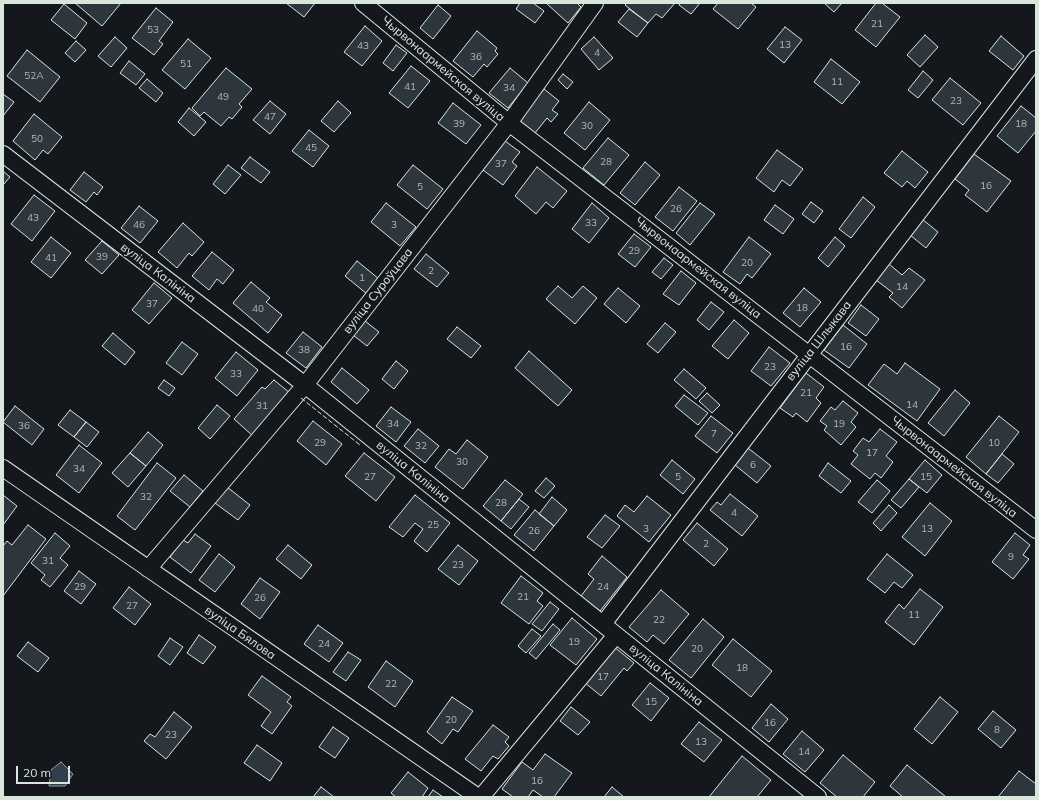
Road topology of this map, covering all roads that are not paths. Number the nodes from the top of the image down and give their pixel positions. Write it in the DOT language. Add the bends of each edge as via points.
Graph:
graph roads {
  1 [pos="363,3"];
  2 [pos="594,3"];
  3 [pos="1036,59"];
  4 [pos="509,123"];
  5 [pos="3,154"];
  6 [pos="809,354"];
  7 [pos="305,385"];
  8 [pos="3,468"];
  9 [pos="1036,530"];
  10 [pos="148,569"];
  11 [pos="603,624"];
  12 [pos="616,634"];
  13 [pos="475,796"];
  14 [pos="818,797"];
  1 -- 4 [label="street, Чырвонаармейская вуліца"];
  2 -- 4 [label="street, вуліца Суроўцава"];
  3 -- 6 [label="street, вуліца Шлыкава"];
  4 -- 6 [label="street, Чырвонаармейская вуліца"];
  4 -- 7 [label="street, вуліца Суроўцава"];
  5 -- 7 [label="street, вуліца Калініна"];
  6 -- 9 [label="street, Чырвонаармейская вуліца"];
  6 -- 11 [label="street, вуліца Шлыкава"];
  7 -- 10 [label="street, вуліца Суроўцава"];
  7 -- 11 [label="street, вуліца Калініна"];
  8 -- 10 [label="street, вуліца Бялова"];
  10 -- 13 [label="street, вуліца Бялова"];
  11 -- 12 [label="street, вуліца Калініна"];
  12 -- 13 [label="street"];
  12 -- 14 [label="street, вуліца Калініна"];
}
